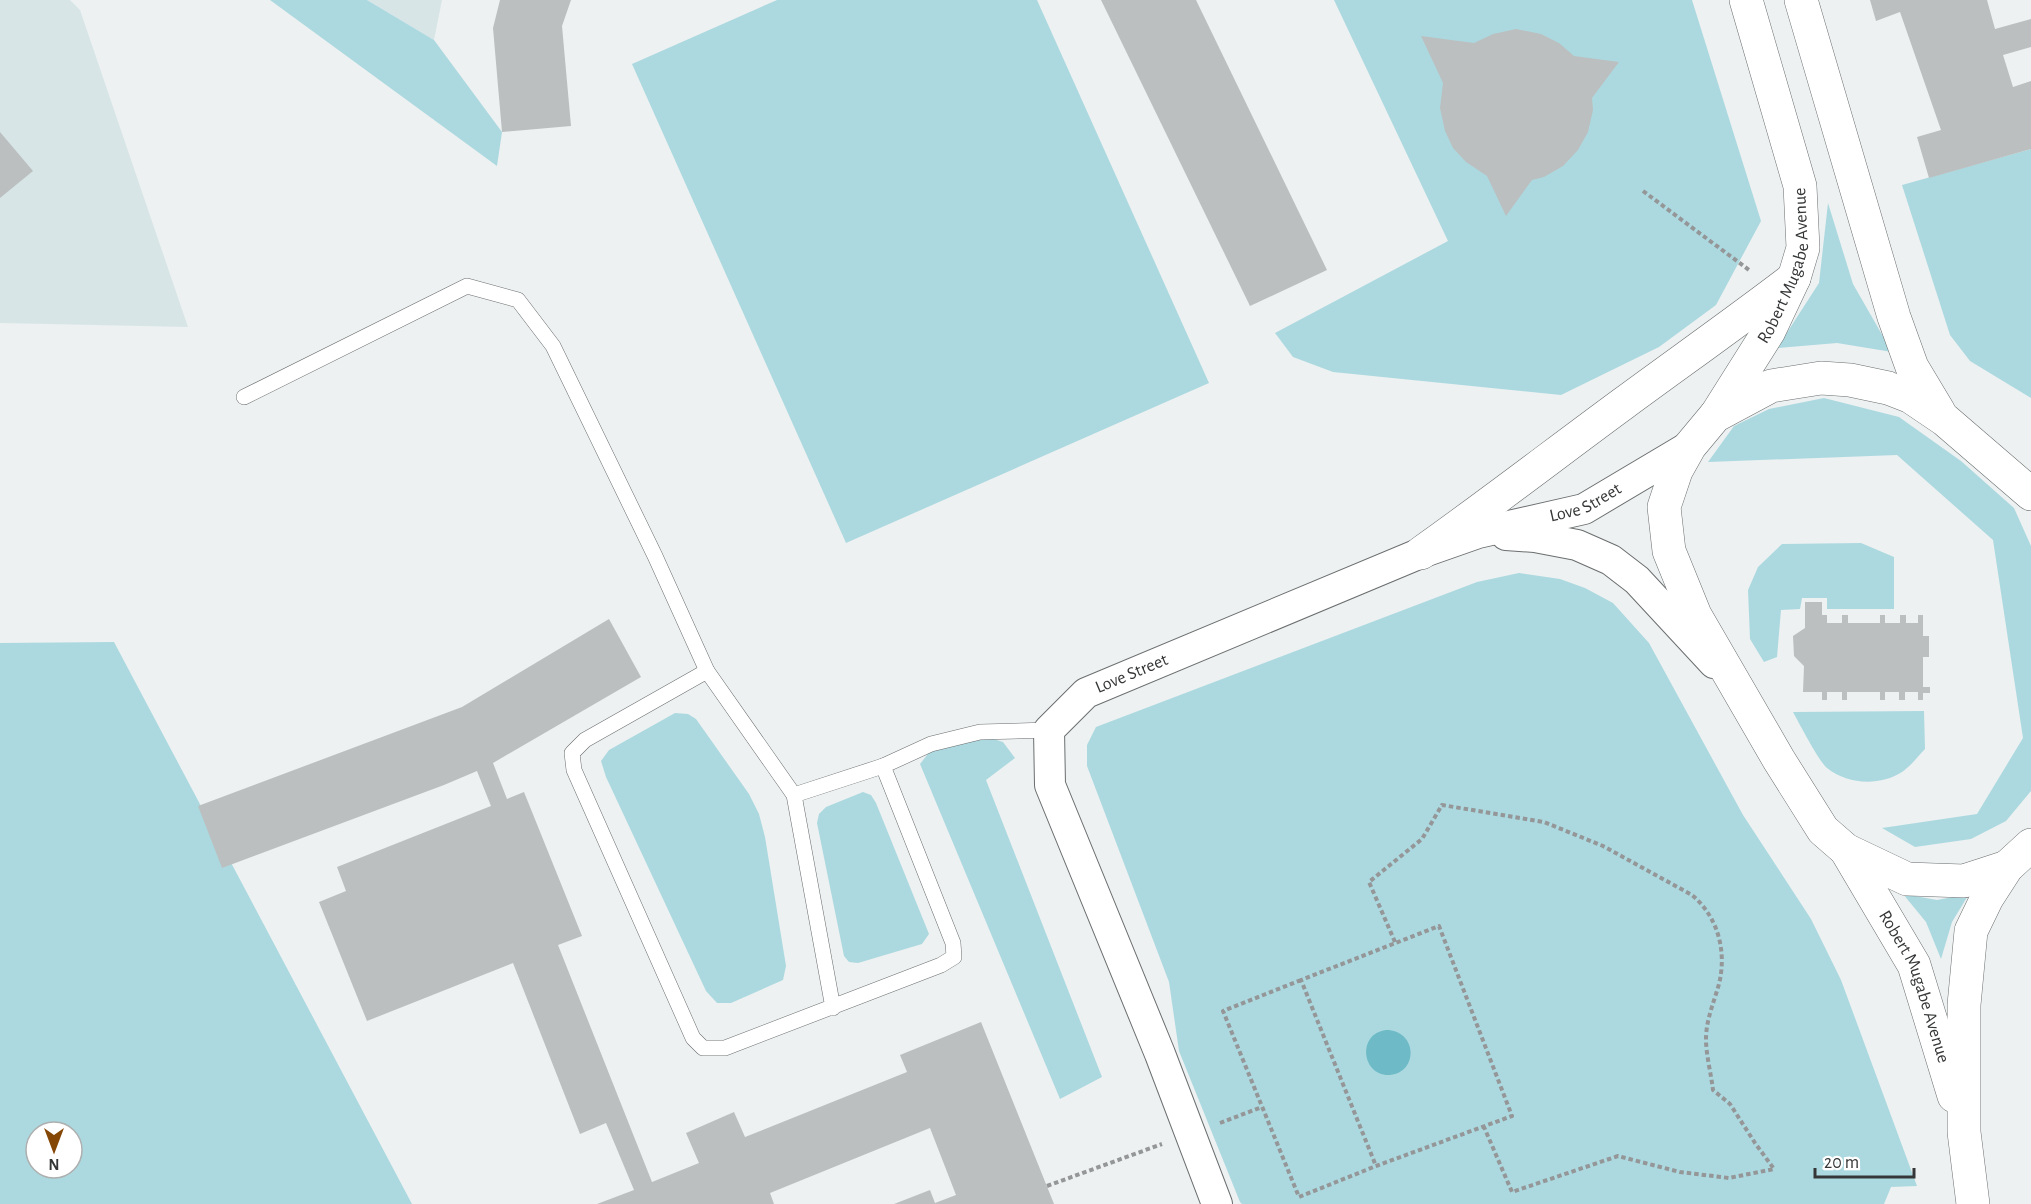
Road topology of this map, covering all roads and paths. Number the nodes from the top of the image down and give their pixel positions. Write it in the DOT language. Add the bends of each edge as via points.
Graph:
graph roads {
  1 [pos="1746,0"];
  2 [pos="1801,0"];
  3 [pos="1643,191"];
  4 [pos="1794,278"];
  5 [pos="244,397"];
  6 [pos="1715,416"];
  7 [pos="1945,420"];
  8 [pos="1690,446"];
  9 [pos="2031,494"];
  10 [pos="1478,533"];
  11 [pos="1421,554"];
  12 [pos="707,670"];
  13 [pos="1745,700"];
  14 [pos="1048,730"];
  15 [pos="883,766"];
  16 [pos="794,795"];
  17 [pos="2031,845"];
  18 [pos="1846,850"];
  19 [pos="2007,867"];
  20 [pos="1395,942"];
  21 [pos="1301,980"];
  22 [pos="833,1008"];
  23 [pos="1262,1107"];
  24 [pos="1484,1127"];
  25 [pos="1965,1132"];
  26 [pos="1192,1134"];
  27 [pos="1376,1166"];
  28 [pos="1047,1186"];
  29 [pos="1217,1204"];
  30 [pos="1973,1204"];
  1 -- 4 [label="main road, Robert Mugabe Avenue" via="1800,186 1803,248"];
  2 -- 7 [label="main road, Robert Mugabe Avenue" via="1907,354 1919,381"];
  3 -- 4 [label="path" via="1747,270"];
  4 -- 6 [label="main road, Robert Mugabe Avenue" via="1769,331"];
  4 -- 11 [label="main road"];
  5 -- 12 [label="lane" via="467,286 518,300 553,346"];
  6 -- 7 [label="main road, Robert Mugabe Avenue" via="1771,386 1821,378 1888,388 1911,397"];
  6 -- 8 [label="main road, Robert Mugabe Avenue"];
  7 -- 9 [label="main road, Robert Mugabe Avenue"];
  8 -- 10 [label="street, Love Street" via="1584,509"];
  8 -- 13 [label="main road, Robert Mugabe Avenue" via="1676,471 1664,507 1669,551 1695,615"];
  10 -- 11 [label="street, Love Street"];
  10 -- 13 [label="street, Robert Mugabe Avenue" via="1577,545 1611,560 1637,580"];
  11 -- 14 [label="street, Love Street" via="1086,693"];
  12 -- 16 [label="lane"];
  12 -- 22 [label="lane" via="585,740 572,753 574,770 693,1038 703,1048 725,1048"];
  13 -- 18 [label="main road, Robert Mugabe Avenue" via="1823,830"];
  14 -- 15 [label="lane" via="980,732 931,744"];
  14 -- 26 [label="street" via="1050,785"];
  15 -- 16 [label="lane"];
  15 -- 22 [label="lane" via="953,943 954,957"];
  16 -- 22 [label="lane"];
  17 -- 19 [label="main road, Robert Mugabe Avenue"];
  18 -- 19 [label="main road, Robert Mugabe Avenue" via="1907,879 1965,881"];
  18 -- 25 [label="main road, Robert Mugabe Avenue" via="1914,965"];
  19 -- 25 [label="main road, Robert Mugabe Avenue" via="1971,931 1964,1005"];
  20 -- 21 [label="path"];
  20 -- 24 [label="path" via="1439,926 1512,1116"];
  20 -- 24 [label="path" via="1369,882 1422,839 1442,805 1544,822 1603,846 1692,895 1713,919 1721,957 1720,981 1706,1039 1713,1089 1730,1104 1774,1169 1729,1178 1680,1172 1617,1156 1512,1192"];
  21 -- 23 [label="path" via="1223,1011"];
  21 -- 27 [label="path"];
  23 -- 26 [label="path"];
  23 -- 27 [label="path" via="1299,1197"];
  24 -- 27 [label="path"];
  25 -- 30 [label="main road, Robert Mugabe Avenue"];
  26 -- 28 [label="path"];
  26 -- 29 [label="street"];
}
